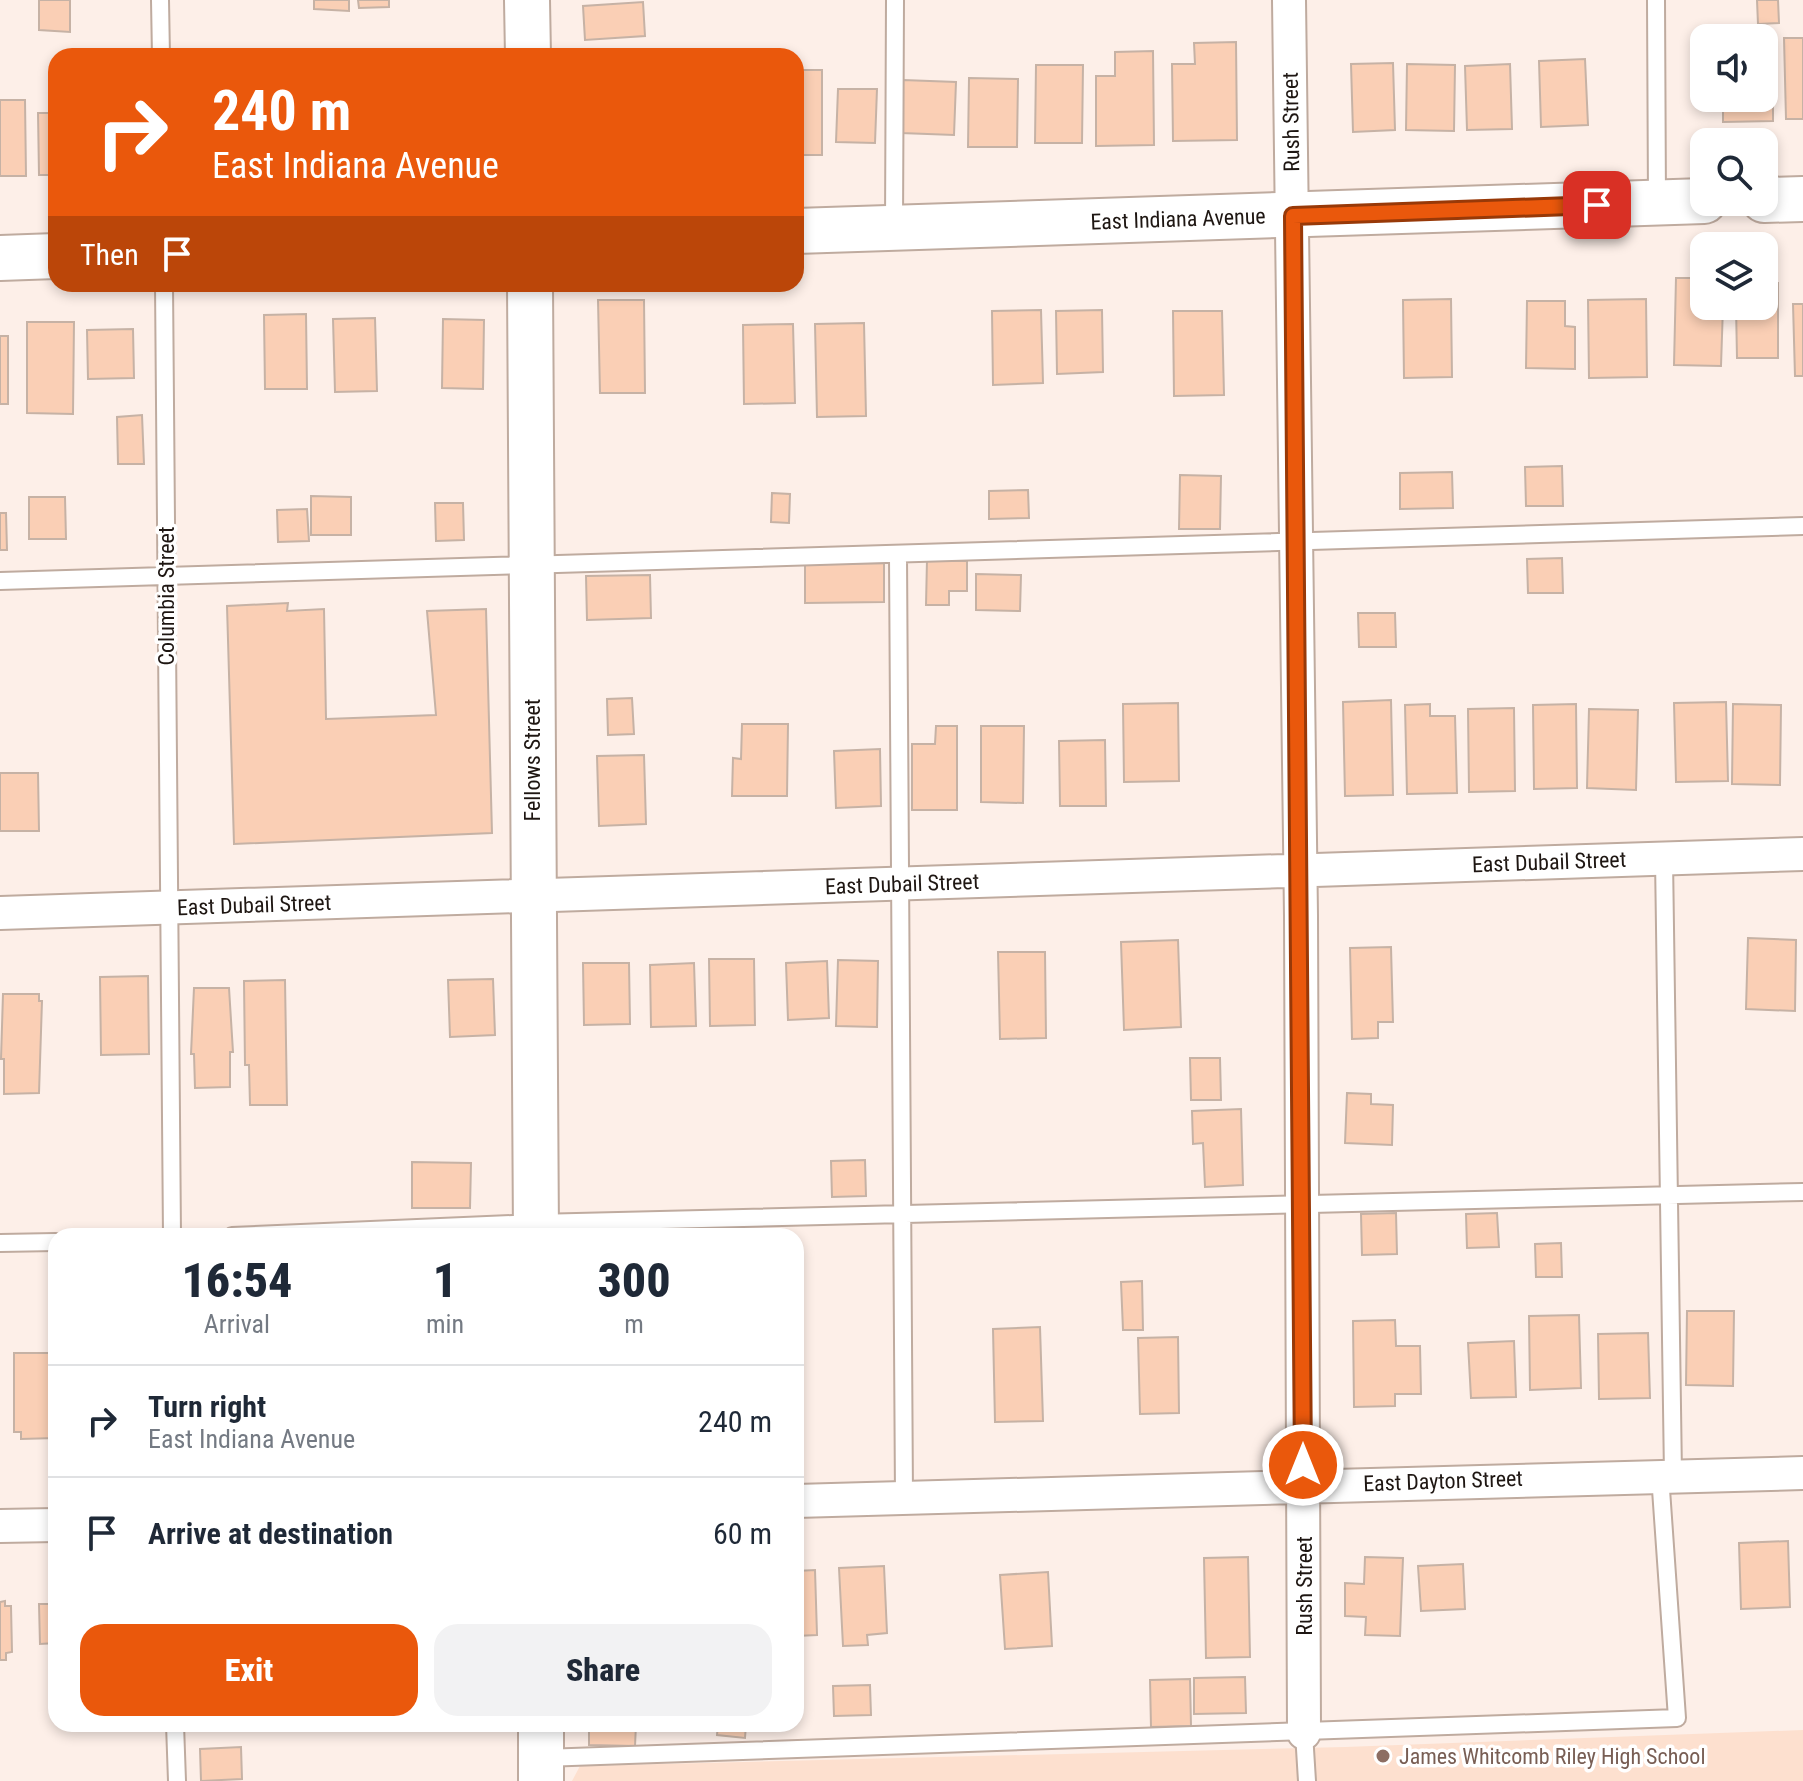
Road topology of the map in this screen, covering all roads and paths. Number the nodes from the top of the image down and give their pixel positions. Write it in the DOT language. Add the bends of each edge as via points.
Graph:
graph roads {
  1 [pos="160,0"];
  2 [pos="527,0"];
  3 [pos="895,0"];
  4 [pos="1289,0"];
  5 [pos="1656,0"];
  6 [pos="161,48"];
  7 [pos="528,48"];
  8 [pos="1803,199"];
  9 [pos="1778,200"];
  10 [pos="1690,202"];
  11 [pos="1657,203"];
  12 [pos="1293,216"];
  13 [pos="894,228"];
  14 [pos="804,231"];
  15 [pos="48,256"];
  16 [pos="0,258"];
  17 [pos="164,292"];
  18 [pos="530,292"];
  19 [pos="1803,526"];
  20 [pos="1296,541"];
  21 [pos="898,556"];
  22 [pos="531,564"];
  23 [pos="166,575"];
  24 [pos="0,581"];
  25 [pos="1803,854"];
  26 [pos="1664,859"];
  27 [pos="1300,870"];
  28 [pos="901,884"];
  29 [pos="532,895"];
  30 [pos="169,908"];
  31 [pos="0,913"];
  32 [pos="1803,1192"];
  33 [pos="1669,1194"];
  34 [pos="1303,1207"];
  35 [pos="904,1213"];
  36 [pos="172,1228"];
  37 [pos="536,1228"];
  38 [pos="559,1228"];
  39 [pos="48,1242"];
  40 [pos="0,1243"];
  41 [pos="1803,1473"];
  42 [pos="1666,1475"];
  43 [pos="1303,1486"];
  44 [pos="904,1497"];
  45 [pos="804,1501"];
  46 [pos="48,1525"];
  47 [pos="0,1526"];
  48 [pos="175,1732"];
  49 [pos="1304,1733"];
  50 [pos="541,1755"];
  51 [pos="177,1781"];
  52 [pos="1307,1781"];
  1 -- 6 [label="lane"];
  2 -- 7 [label="street"];
  3 -- 13 [label="lane"];
  4 -- 12 [label="street, Rush Street"];
  5 -- 11 [label="lane"];
  8 -- 9 [label="street"];
  10 -- 11 [label="street, East Indiana Avenue"];
  11 -- 12 [label="street, East Indiana Avenue"];
  12 -- 13 [label="street, East Indiana Avenue"];
  12 -- 20 [label="street, Rush Street"];
  13 -- 14 [label="street, East Indiana Avenue"];
  15 -- 16 [label="street"];
  17 -- 23 [label="lane, Columbia Street"];
  18 -- 22 [label="street, Fellows Street"];
  19 -- 20 [label="lane"];
  20 -- 21 [label="lane"];
  20 -- 27 [label="street, Rush Street"];
  21 -- 22 [label="lane"];
  21 -- 28 [label="lane"];
  22 -- 23 [label="lane"];
  22 -- 29 [label="street, Fellows Street"];
  23 -- 24 [label="lane"];
  23 -- 30 [label="lane, Columbia Street"];
  25 -- 26 [label="street, East Dubail Street"];
  26 -- 27 [label="street, East Dubail Street"];
  26 -- 33 [label="lane"];
  27 -- 28 [label="street, East Dubail Street"];
  27 -- 34 [label="street, Rush Street"];
  28 -- 29 [label="street, East Dubail Street"];
  28 -- 35 [label="lane"];
  29 -- 30 [label="street, East Dubail Street"];
  29 -- 37 [label="street, Fellows Street"];
  30 -- 31 [label="street, East Dubail Street"];
  30 -- 36 [label="lane, Columbia Street"];
  32 -- 33 [label="lane"];
  33 -- 34 [label="lane"];
  33 -- 42 [label="lane"];
  34 -- 35 [label="lane"];
  34 -- 43 [label="street, Rush Street"];
  35 -- 38 [label="lane"];
  35 -- 44 [label="lane"];
  39 -- 40 [label="lane"];
  41 -- 42 [label="street, East Dayton Street"];
  42 -- 43 [label="street, East Dayton Street"];
  42 -- 49 [label="lane" via="1677,1718"];
  43 -- 44 [label="street, East Dayton Street"];
  43 -- 49 [label="street, Rush Street"];
  44 -- 45 [label="street, East Dayton Street"];
  46 -- 47 [label="street"];
  48 -- 51 [label="lane"];
  49 -- 50 [label="lane"];
  49 -- 52 [label="lane"];
}
